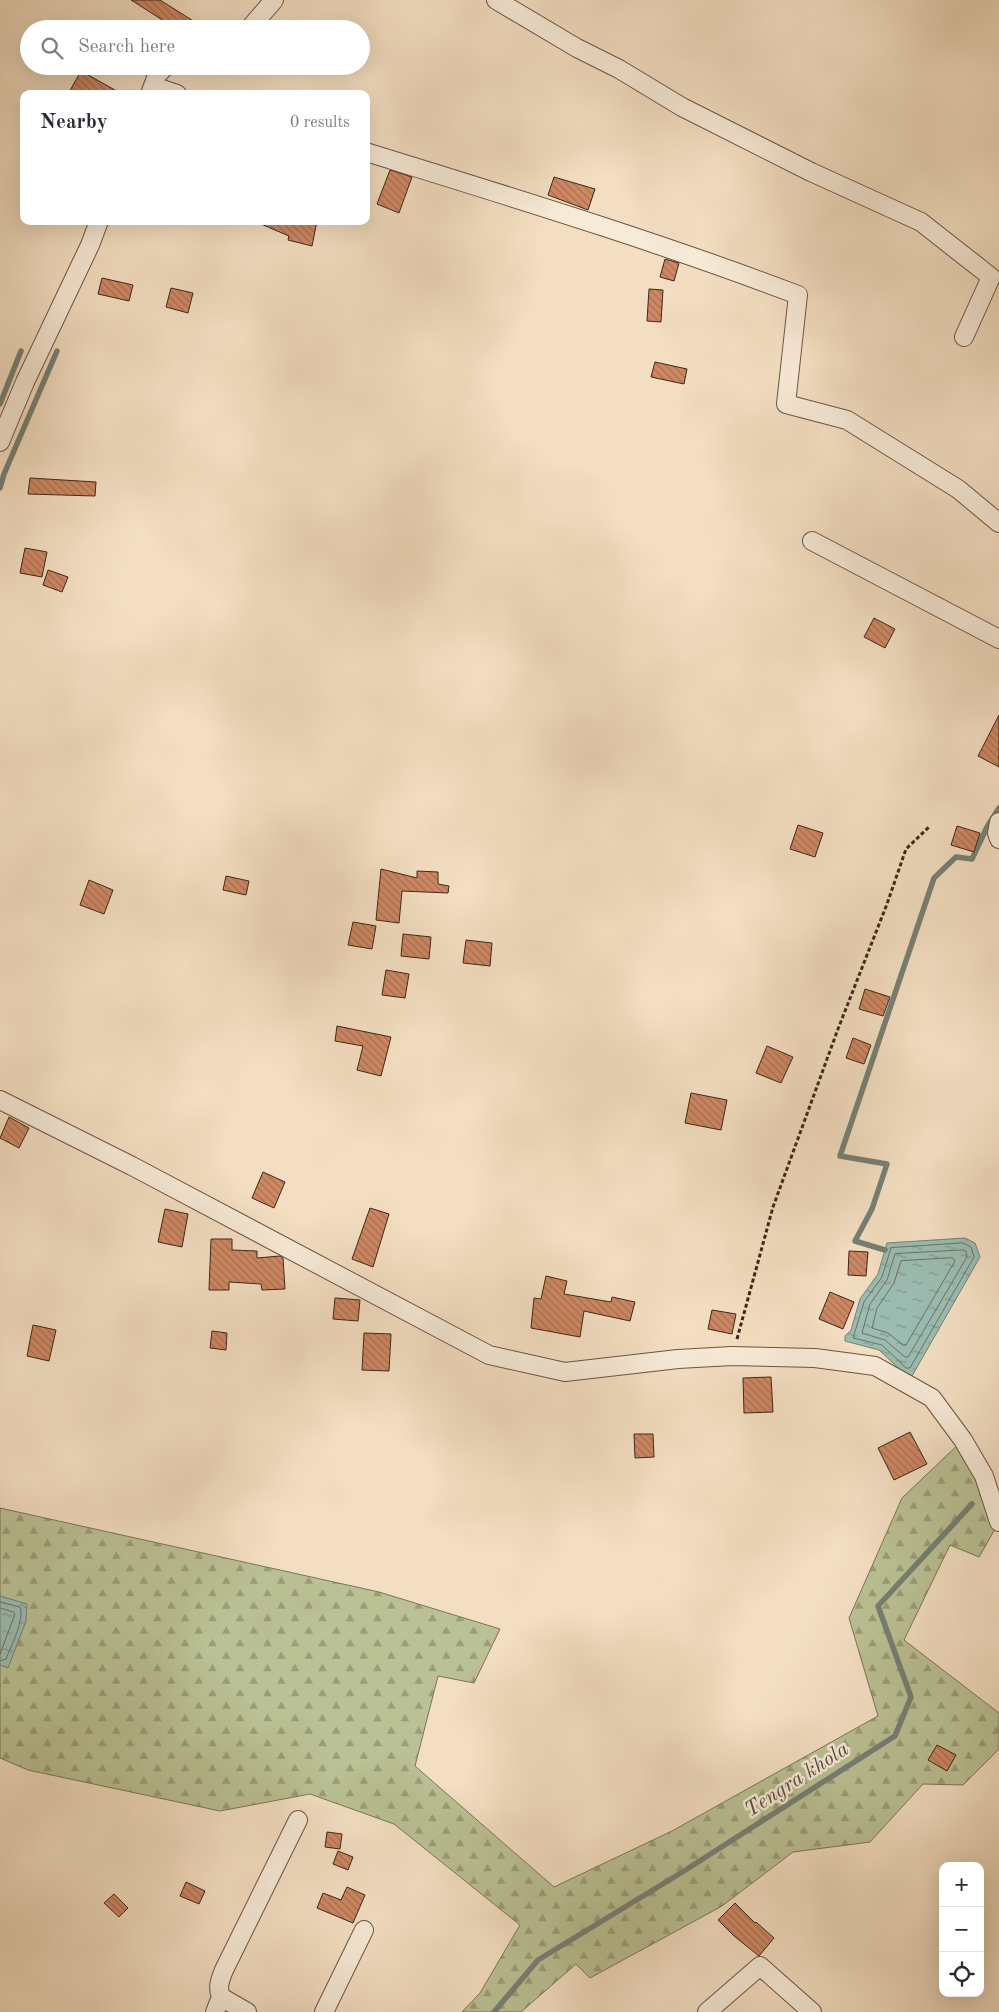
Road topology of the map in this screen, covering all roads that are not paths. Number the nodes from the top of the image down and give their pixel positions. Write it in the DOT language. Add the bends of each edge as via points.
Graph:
graph roads {
  1 [pos="274,0"];
  2 [pos="496,0"];
  3 [pos="257,20"];
  4 [pos="158,75"];
  5 [pos="151,90"];
  6 [pos="370,153"];
  7 [pos="98,225"];
  8 [pos="964,337"];
  9 [pos="0,442"];
  10 [pos="999,523"];
  11 [pos="812,541"];
  12 [pos="999,639"];
  13 [pos="999,822"];
  14 [pos="999,839"];
  15 [pos="0,1100"];
  16 [pos="991,1475"];
  17 [pos="999,1522"];
  18 [pos="298,1820"];
  19 [pos="364,1930"];
  20 [pos="218,2005"];
  21 [pos="247,2012"];
  22 [pos="324,2012"];
  23 [pos="707,2012"];
  24 [pos="812,2012"];
  1 -- 3 [label="street"];
  2 -- 8 [label="street" via="682,107 811,172 921,222 991,277"];
  4 -- 5 [label="street"];
  6 -- 10 [label="street" via="716,264 798,295 786,404 847,420 958,489"];
  7 -- 9 [label="street"];
  11 -- 12 [label="street"];
  13 -- 14 [label="street"];
  15 -- 16 [label="street" via="132,1166 489,1355 565,1372 732,1356 815,1358 875,1366 932,1398"];
  16 -- 17 [label="street"];
  18 -- 20 [label="street" via="219,1981"];
  19 -- 22 [label="street"];
  20 -- 21 [label="street"];
  23 -- 24 [label="street" via="760,1966"];
}
